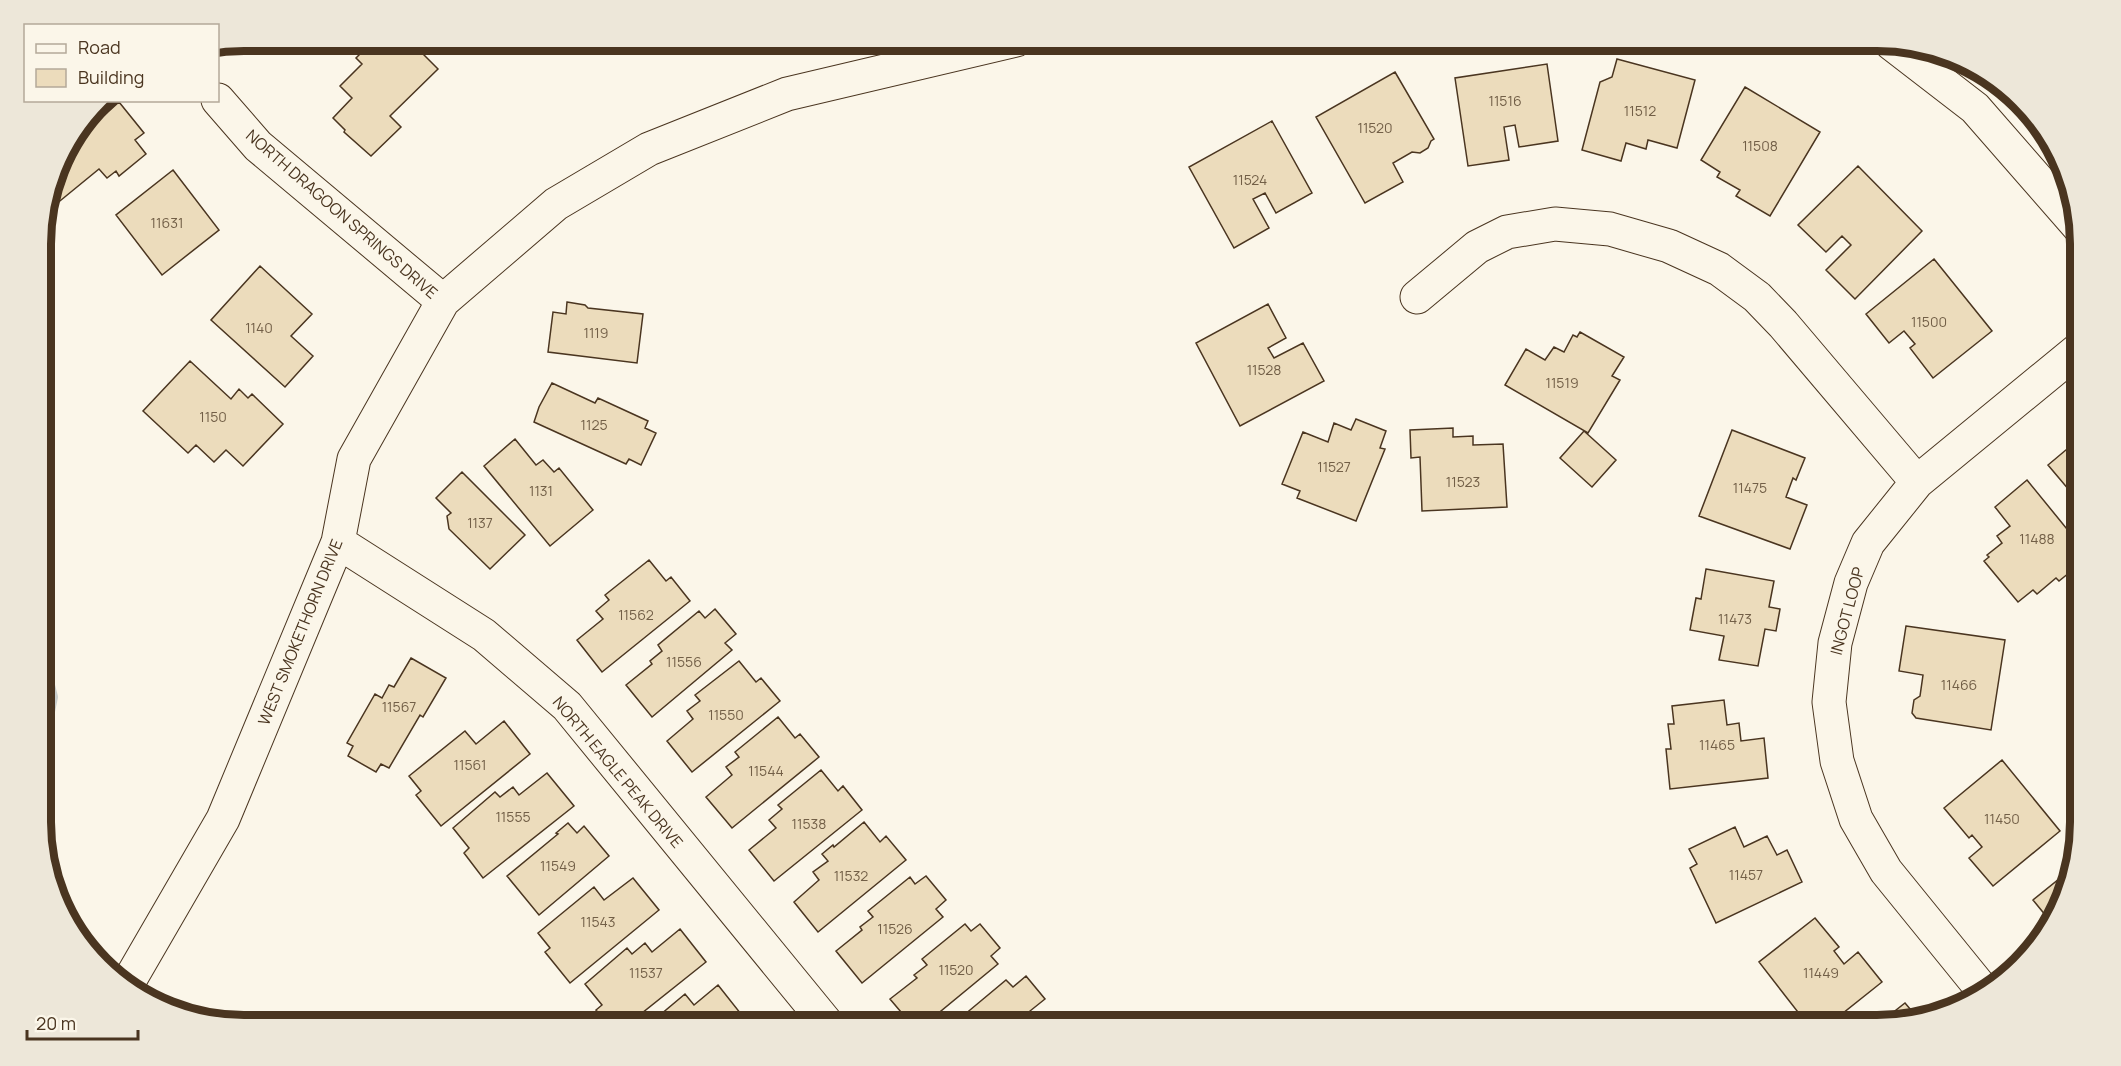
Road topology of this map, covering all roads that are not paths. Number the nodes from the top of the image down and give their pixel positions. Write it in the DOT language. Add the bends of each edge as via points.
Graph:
graph roads {
  1 [pos="970,51"];
  2 [pos="1904,53"];
  3 [pos="219,101"];
  4 [pos="2067,213"];
  5 [pos="1417,297"];
  6 [pos="443,301"];
  7 [pos="2070,356"];
  8 [pos="1917,483"];
  9 [pos="338,542"];
  10 [pos="131,978"];
  11 [pos="1979,986"];
  12 [pos="820,1015"];
  1 -- 6 [label="street, WEST SMOKETHORN DRIVE" via="788,94 649,148 556,204"];
  2 -- 4 [label="street" via="1974,108"];
  3 -- 6 [label="street, NORTH DRAGOON SPRINGS DRIVE" via="258,146"];
  5 -- 8 [label="street" via="1478,247 1507,232 1555,224 1610,229 1669,246 1719,269 1756,297"];
  6 -- 9 [label="street, WEST SMOKETHORN DRIVE" via="354,459"];
  7 -- 8 [label="street, INGOT LOOP"];
  8 -- 11 [label="street, INGOT LOOP" via="1868,543 1851,583 1835,643 1829,702 1837,761 1856,819 1886,871"];
  9 -- 10 [label="street, WEST SMOKETHORN DRIVE" via="223,819"];
  9 -- 12 [label="street, NORTH EAGLE PEAK DRIVE" via="484,635 567,706"];
}
